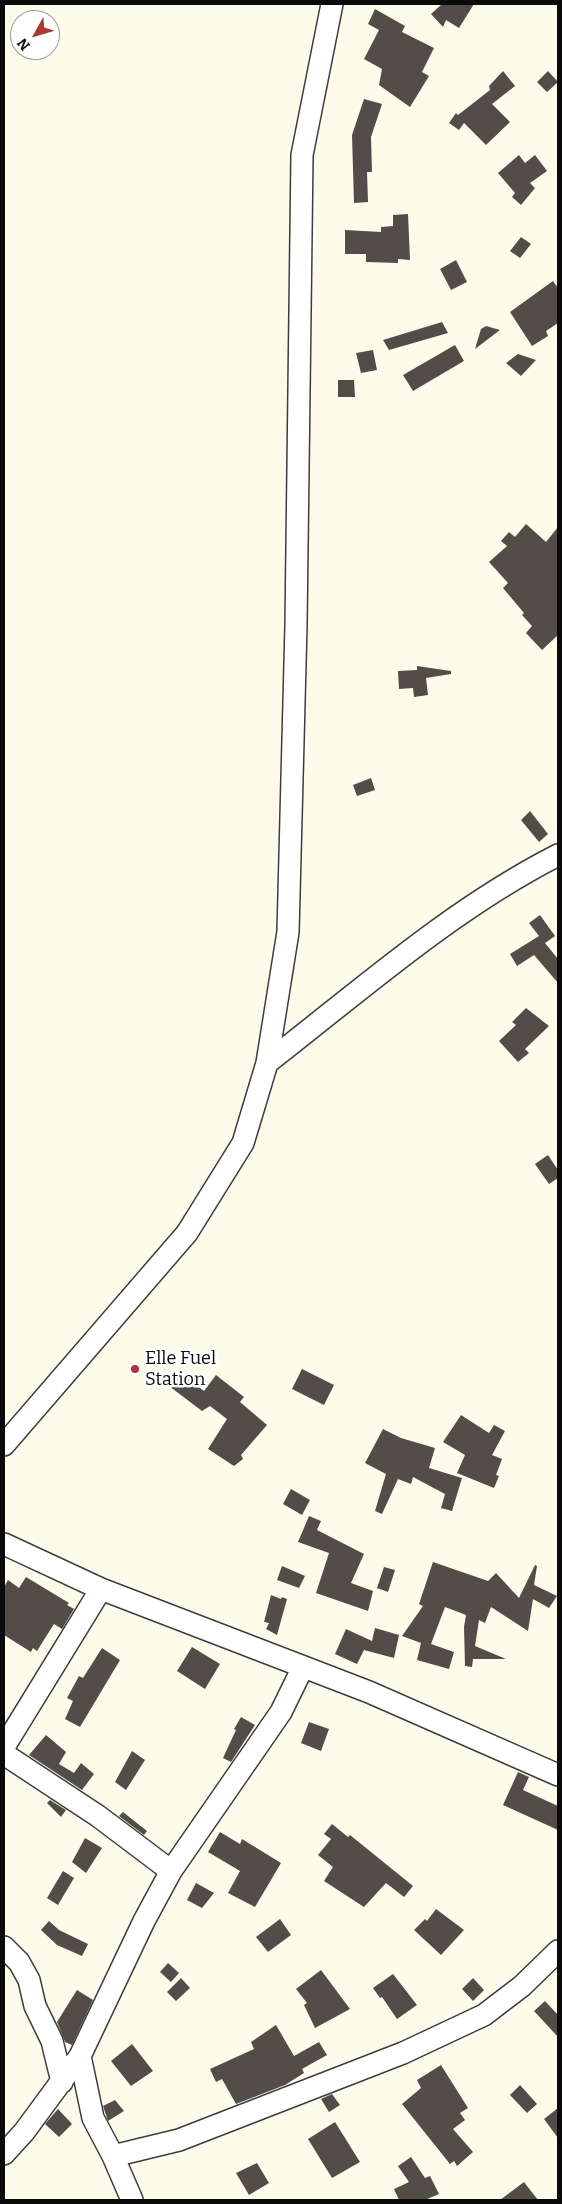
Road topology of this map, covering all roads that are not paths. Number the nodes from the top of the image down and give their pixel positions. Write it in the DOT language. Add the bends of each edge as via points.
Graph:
graph roads {
  1 [pos="332,4"];
  2 [pos="558,855"];
  3 [pos="267,1063"];
  4 [pos="4,1445"];
  5 [pos="4,1544"];
  6 [pos="101,1589"];
  7 [pos="303,1667"];
  8 [pos="4,1747"];
  9 [pos="4,1754"];
  10 [pos="558,1775"];
  11 [pos="171,1871"];
  12 [pos="4,1947"];
  13 [pos="558,1950"];
  14 [pos="80,2056"];
  15 [pos="62,2082"];
  16 [pos="4,2154"];
  17 [pos="113,2156"];
  18 [pos="132,2200"];
  1 -- 3 [label="street" via="302,155 288,932"];
  2 -- 3 [label="street" via="494,891 444,925"];
  3 -- 4 [label="street" via="242,1143 187,1232"];
  5 -- 6 [label="street"];
  6 -- 7 [label="street"];
  6 -- 8 [label="street"];
  7 -- 10 [label="street" via="369,1692"];
  7 -- 11 [label="street" via="281,1712"];
  9 -- 11 [label="street" via="98,1816"];
  11 -- 14 [label="street"];
  12 -- 15 [label="street" via="19,1962 29,1980 35,2006 52,2041"];
  13 -- 17 [label="street" via="522,1986 484,2015 403,2053 179,2140"];
  14 -- 15 [label="street"];
  14 -- 17 [label="street" via="93,2118"];
  15 -- 16 [label="street"];
  17 -- 18 [label="street"];
}
